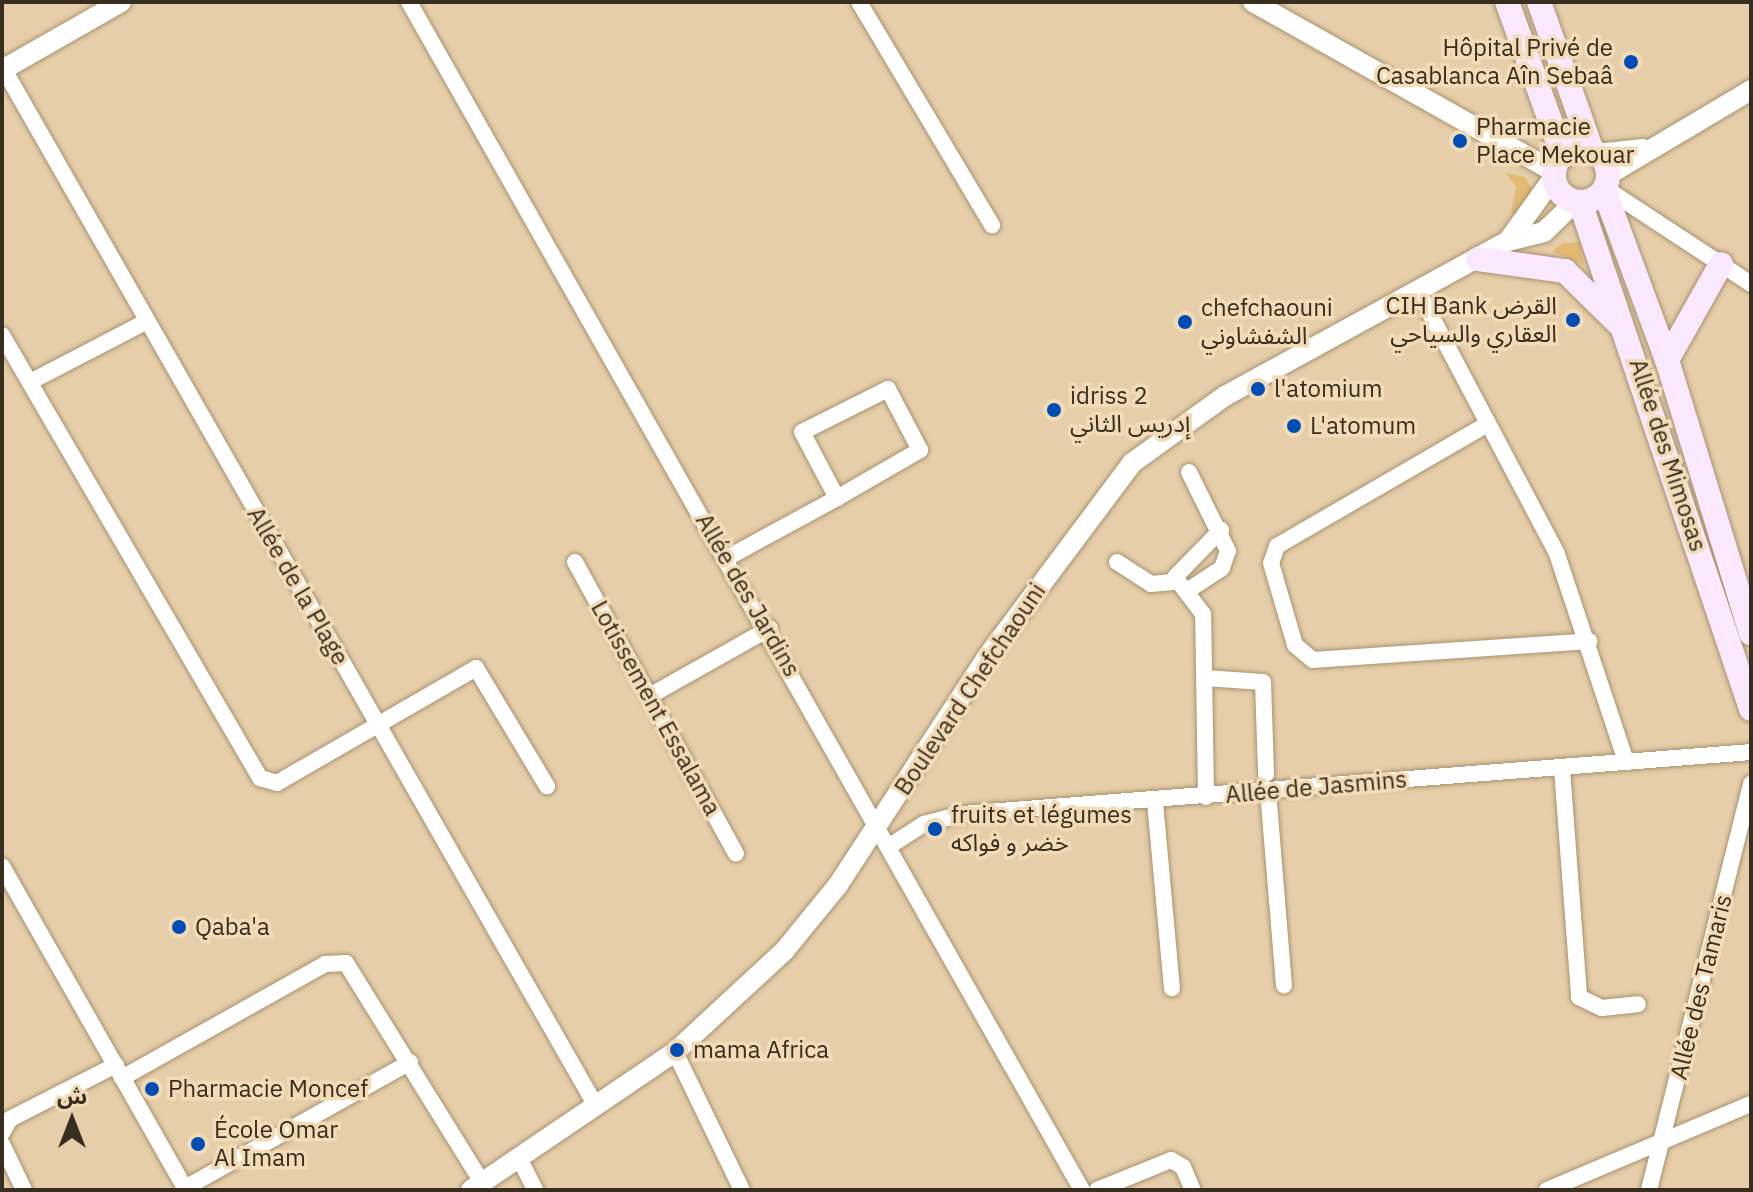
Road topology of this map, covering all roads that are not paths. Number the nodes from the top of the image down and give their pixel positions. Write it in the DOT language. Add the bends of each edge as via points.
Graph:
graph roads {
  1 [pos="121,2"];
  2 [pos="409,2"];
  3 [pos="859,2"];
  4 [pos="1253,2"];
  5 [pos="1507,2"];
  6 [pos="1539,2"];
  7 [pos="3,68"];
  8 [pos="1751,90"];
  9 [pos="1557,168"];
  10 [pos="1601,171"];
  11 [pos="1578,202"];
  12 [pos="992,225"];
  13 [pos="1508,241"];
  14 [pos="1478,259"];
  15 [pos="1721,264"];
  16 [pos="1751,284"];
  17 [pos="1418,291"];
  18 [pos="147,321"];
  19 [pos="2,335"];
  20 [pos="1629,335"];
  21 [pos="1667,360"];
  22 [pos="30,382"];
  23 [pos="1484,426"];
  24 [pos="1189,472"];
  25 [pos="837,498"];
  26 [pos="1221,530"];
  27 [pos="727,558"];
  28 [pos="575,562"];
  29 [pos="1117,562"];
  30 [pos="1182,586"];
  31 [pos="770,628"];
  32 [pos="1751,633"];
  33 [pos="1589,641"];
  34 [pos="1205,678"];
  35 [pos="653,694"];
  36 [pos="1751,706"];
  37 [pos="378,726"];
  38 [pos="1751,752"];
  39 [pos="1626,762"];
  40 [pos="1562,769"];
  41 [pos="1267,783"];
  42 [pos="1751,784"];
  43 [pos="547,786"];
  44 [pos="1206,797"];
  45 [pos="1155,802"];
  46 [pos="879,826"];
  47 [pos="888,847"];
  48 [pos="736,854"];
  49 [pos="2,866"];
  50 [pos="1284,985"];
  51 [pos="1172,988"];
  52 [pos="1638,1004"];
  53 [pos="675,1052"];
  54 [pos="410,1062"];
  55 [pos="119,1071"];
  56 [pos="1751,1104"];
  57 [pos="596,1106"];
  58 [pos="2,1133"];
  59 [pos="1662,1142"];
  60 [pos="2,1144"];
  61 [pos="519,1158"];
  62 [pos="476,1186"];
  63 [pos="185,1189"];
  64 [pos="24,1190"];
  65 [pos="535,1190"];
  66 [pos="742,1190"];
  67 [pos="1082,1190"];
  68 [pos="1097,1190"];
  69 [pos="1193,1190"];
  70 [pos="1547,1190"];
  71 [pos="1649,1190"];
  1 -- 7 [label="street"];
  2 -- 27 [label="street, Allée des Jardins"];
  3 -- 12 [label="street"];
  4 -- 9 [label="street"];
  5 -- 9 [label="main road"];
  6 -- 10 [label="main road, Allée des Mimosas"];
  7 -- 18 [label="street, Allée de la Plage"];
  8 -- 10 [label="street"];
  9 -- 10 [label="main road"];
  9 -- 11 [label="main road"];
  9 -- 13 [label="street, Boulevard Chefchaouni"];
  10 -- 11 [label="main road"];
  10 -- 15 [label="street"];
  10 -- 21 [label="main road, Allée des Mimosas"];
  11 -- 13 [label="street, Boulevard Chefchaouni" via="1544,232"];
  11 -- 20 [label="main road, Allée des Mimosas"];
  13 -- 14 [label="street, Boulevard Chefchaouni"];
  14 -- 17 [label="street, Boulevard Chefchaouni"];
  14 -- 20 [label="main road" via="1565,271"];
  15 -- 16 [label="street"];
  15 -- 21 [label="main road"];
  17 -- 23 [label="street"];
  17 -- 46 [label="street, Boulevard Chefchaouni" via="1225,396 1132,463 987,657"];
  18 -- 22 [label="street"];
  18 -- 37 [label="street, Allée de la Plage"];
  19 -- 22 [label="street"];
  20 -- 36 [label="main road, Allée des Mimosas"];
  21 -- 32 [label="main road, Allée des Mimosas"];
  22 -- 37 [label="street" via="260,778 277,783"];
  23 -- 33 [label="street" via="1557,554"];
  23 -- 33 [label="street" via="1277,546 1271,563 1295,645 1313,660"];
  24 -- 26 [label="street"];
  25 -- 25 [label="street" via="923,447 888,389 802,432"];
  25 -- 27 [label="street"];
  26 -- 30 [label="street" via="1178,569"];
  26 -- 30 [label="street" via="1228,551 1222,568"];
  27 -- 31 [label="street, Allée des Jardins"];
  28 -- 35 [label="street, Lotissement Essalama"];
  29 -- 30 [label="street" via="1151,584"];
  30 -- 34 [label="street" via="1203,614"];
  31 -- 35 [label="street"];
  31 -- 46 [label="street, Allée des Jardins"];
  33 -- 39 [label="street"];
  34 -- 41 [label="street" via="1263,682"];
  34 -- 44 [label="street"];
  35 -- 48 [label="street, Lotissement Essalama"];
  37 -- 43 [label="street" via="476,668"];
  37 -- 57 [label="street, Allée de la Plage"];
  38 -- 39 [label="street, Allée de Jasmins"];
  39 -- 40 [label="street, Allée de Jasmins"];
  40 -- 41 [label="street, Allée de Jasmins"];
  40 -- 52 [label="street" via="1579,997 1602,1008"];
  41 -- 44 [label="street, Allée de Jasmins"];
  41 -- 50 [label="street"];
  42 -- 59 [label="street, Allée des Tamaris"];
  44 -- 45 [label="street, Allée de Jasmins"];
  45 -- 47 [label="street, Allée de Jasmins" via="962,814 924,824"];
  45 -- 51 [label="street"];
  46 -- 47 [label="street, Allée des Jardins"];
  46 -- 53 [label="street, Boulevard Chefchaouni" via="785,950"];
  47 -- 67 [label="street, Allée des Jardins"];
  49 -- 55 [label="street"];
  53 -- 57 [label="street, Boulevard Chefchaouni"];
  53 -- 66 [label="street"];
  54 -- 55 [label="street" via="357,971 335,962"];
  54 -- 62 [label="street"];
  54 -- 63 [label="street"];
  55 -- 58 [label="street" via="10,1119"];
  55 -- 63 [label="street"];
  56 -- 59 [label="street"];
  57 -- 61 [label="street, Boulevard Chefchaouni"];
  59 -- 70 [label="street"];
  59 -- 71 [label="street, Allée des Tamaris"];
  60 -- 64 [label="street"];
  61 -- 62 [label="street, Boulevard Chefchaouni"];
  61 -- 65 [label="street"];
  68 -- 69 [label="street" via="1171,1160 1183,1167"];
}
